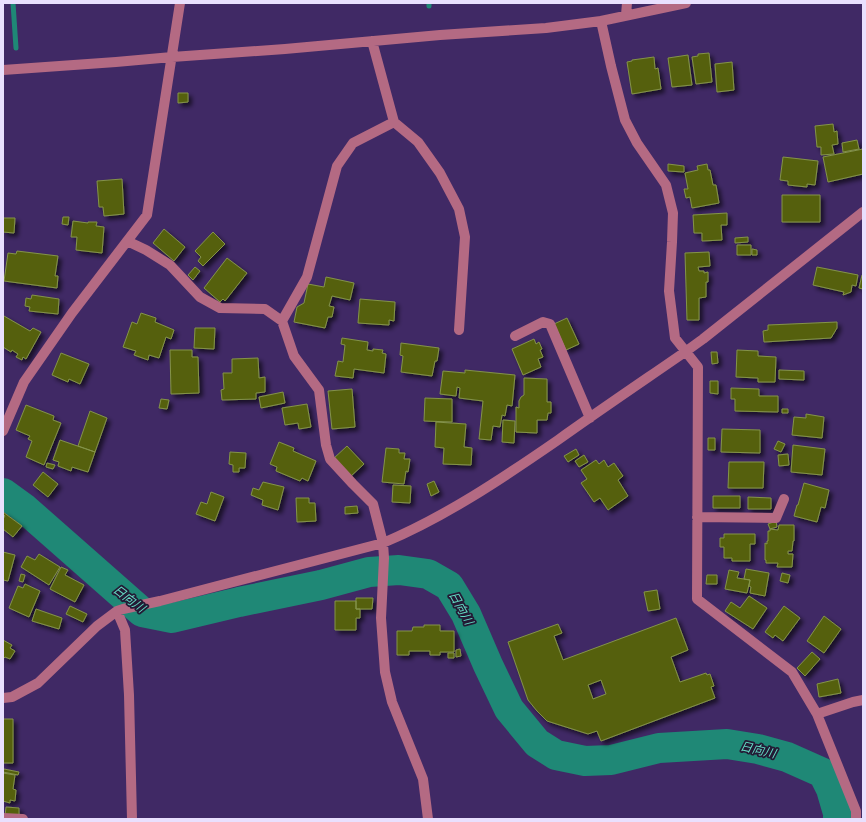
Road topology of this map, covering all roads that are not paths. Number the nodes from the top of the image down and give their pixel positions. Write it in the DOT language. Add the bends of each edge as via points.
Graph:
graph roads {
  1 [pos="180,3"];
  2 [pos="627,3"];
  3 [pos="686,3"];
  4 [pos="626,16"];
  5 [pos="601,21"];
  6 [pos="372,41"];
  7 [pos="172,57"];
  8 [pos="3,70"];
  9 [pos="394,122"];
  10 [pos="863,212"];
  11 [pos="127,241"];
  12 [pos="282,321"];
  13 [pos="459,330"];
  14 [pos="515,336"];
  15 [pos="685,352"];
  16 [pos="590,418"];
  17 [pos="3,431"];
  18 [pos="784,499"];
  19 [pos="697,517"];
  20 [pos="383,543"];
  21 [pos="120,610"];
  22 [pos="3,698"];
  23 [pos="863,700"];
  24 [pos="817,714"];
  25 [pos="3,818"];
  26 [pos="23,819"];
  27 [pos="132,819"];
  28 [pos="428,819"];
  29 [pos="856,819"];
  1 -- 7 [label="street"];
  2 -- 4 [label="street"];
  3 -- 4 [label="street"];
  4 -- 5 [label="street"];
  5 -- 6 [label="street" via="546,28"];
  5 -- 15 [label="street" via="625,120 637,143 666,185 673,213 669,291 675,338"];
  6 -- 7 [label="street"];
  6 -- 9 [label="street"];
  7 -- 8 [label="street"];
  7 -- 11 [label="street" via="147,215"];
  9 -- 12 [label="street" via="353,143 337,166 307,277"];
  9 -- 13 [label="street" via="418,142 440,173 459,209 465,237"];
  10 -- 15 [label="street"];
  11 -- 12 [label="street" via="170,265 200,297 220,308 265,309"];
  11 -- 17 [label="street" via="24,382"];
  12 -- 20 [label="street" via="294,356 318,390 330,459 373,504"];
  14 -- 16 [label="street" via="543,322 550,324"];
  15 -- 16 [label="street"];
  15 -- 19 [label="street" via="698,367"];
  16 -- 20 [label="street" via="515,470 446,512"];
  18 -- 19 [label="street" via="776,518"];
  19 -- 24 [label="street" via="697,599 792,672"];
  20 -- 21 [label="street"];
  20 -- 28 [label="street" via="381,618 385,672 392,702 423,779"];
  21 -- 22 [label="street" via="98,626 38,683"];
  21 -- 27 [label="street" via="125,630 129,695"];
  23 -- 24 [label="street"];
  24 -- 29 [label="street" via="856,811"];
  25 -- 26 [label="street"];
}
